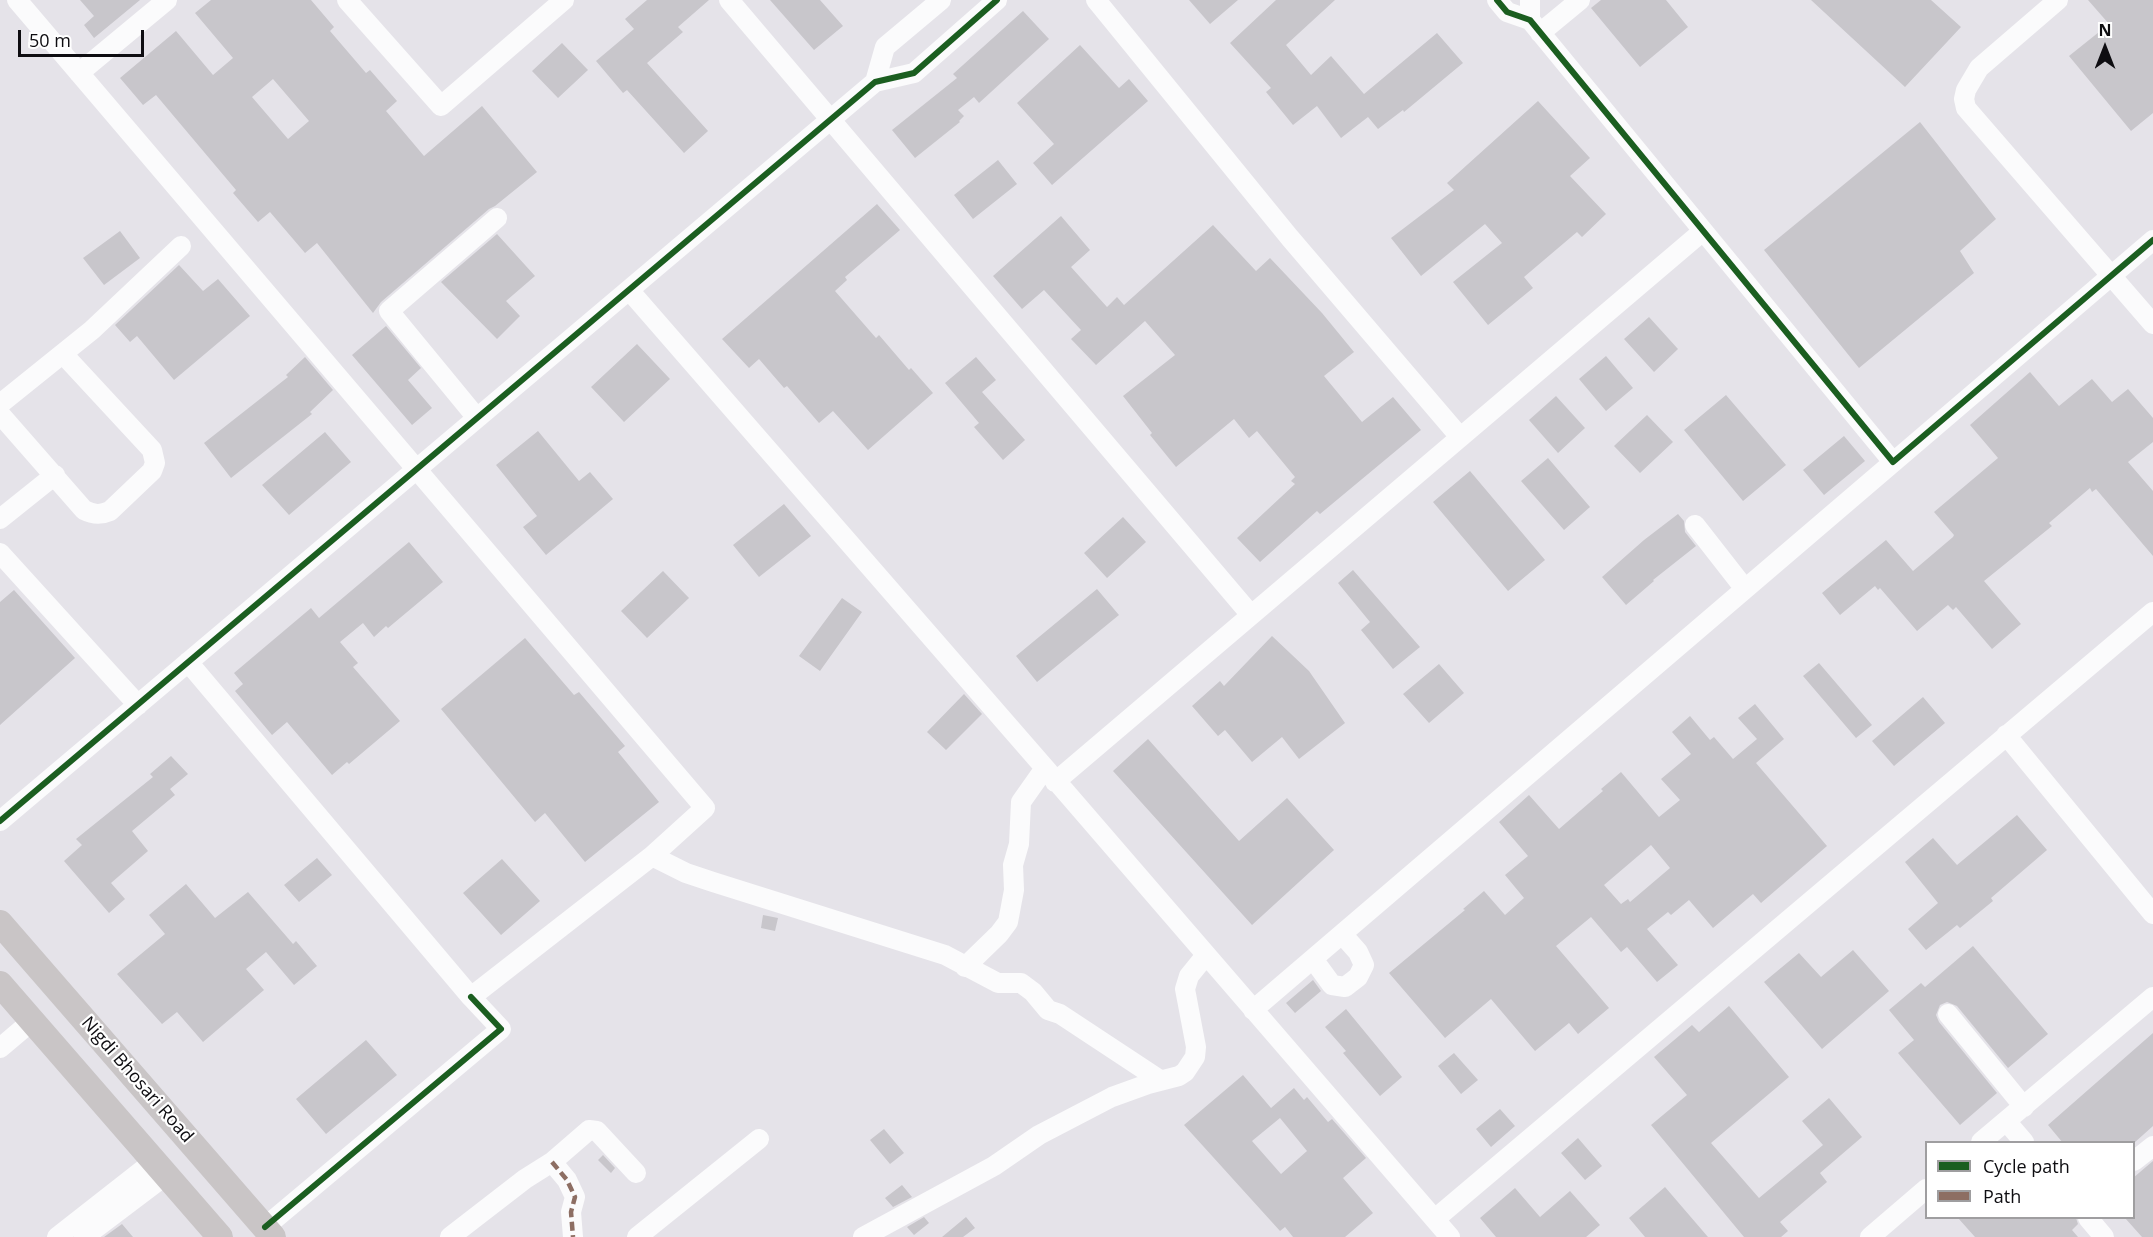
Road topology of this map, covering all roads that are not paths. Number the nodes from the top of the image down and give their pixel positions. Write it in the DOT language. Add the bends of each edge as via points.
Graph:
graph roads {
  1 [pos="17,0"];
  2 [pos="167,0"];
  3 [pos="347,0"];
  4 [pos="564,0"];
  5 [pos="729,0"];
  6 [pos="941,0"];
  7 [pos="997,0"];
  8 [pos="1096,0"];
  9 [pos="1497,0"];
  10 [pos="1530,0"];
  11 [pos="1581,0"];
  12 [pos="2058,0"];
  13 [pos="1535,27"];
  14 [pos="79,73"];
  15 [pos="875,82"];
  16 [pos="831,119"];
  17 [pos="497,218"];
  18 [pos="1703,231"];
  19 [pos="2153,240"];
  20 [pos="181,246"];
  21 [pos="2111,276"];
  22 [pos="629,290"];
  23 [pos="2153,324"];
  24 [pos="63,354"];
  25 [pos="0,404"];
  26 [pos="0,414"];
  27 [pos="477,417"];
  28 [pos="1460,437"];
  29 [pos="1893,462"];
  30 [pos="416,469"];
  31 [pos="55,475"];
  32 [pos="0,519"];
  33 [pos="1695,525"];
  34 [pos="0,553"];
  35 [pos="1745,589"];
  36 [pos="2153,612"];
  37 [pos="1251,615"];
  38 [pos="188,662"];
  39 [pos="138,705"];
  40 [pos="2006,735"];
  41 [pos="1050,775"];
  42 [pos="0,821"];
  43 [pos="652,856"];
  44 [pos="2153,914"];
  45 [pos="0,923"];
  46 [pos="1342,934"];
  47 [pos="1206,955"];
  48 [pos="1313,959"];
  49 [pos="965,967"];
  50 [pos="0,984"];
  51 [pos="471,997"];
  52 [pos="2153,997"];
  53 [pos="1253,1010"];
  54 [pos="1948,1014"];
  55 [pos="32,1021"];
  56 [pos="0,1048"];
  57 [pos="1160,1080"];
  58 [pos="2024,1107"];
  59 [pos="2006,1121"];
  60 [pos="759,1139"];
  61 [pos="1984,1141"];
  62 [pos="2022,1141"];
  63 [pos="2153,1146"];
  64 [pos="2135,1160"];
  65 [pos="552,1162"];
  66 [pos="160,1168"];
  67 [pos="636,1173"];
  68 [pos="1925,1190"];
  69 [pos="2089,1219"];
  70 [pos="269,1232"];
  71 [pos="1443,1232"];
  72 [pos="210,1233"];
  73 [pos="57,1237"];
  74 [pos="84,1237"];
  75 [pos="450,1237"];
  76 [pos="573,1237"];
  77 [pos="637,1237"];
  78 [pos="863,1237"];
  79 [pos="1870,1237"];
  80 [pos="2104,1237"];
  1 -- 14 [label="street"];
  2 -- 14 [label="street"];
  3 -- 4 [label="street" via="441,106"];
  5 -- 16 [label="street"];
  6 -- 15 [label="street" via="885,47"];
  7 -- 15 [label="street" via="914,73"];
  8 -- 28 [label="street" via="1290,238"];
  9 -- 13 [label="street" via="1507,12"];
  10 -- 13 [label="street"];
  11 -- 13 [label="street"];
  12 -- 21 [label="street" via="1979,68 1964,99 1966,108"];
  13 -- 18 [label="street"];
  14 -- 30 [label="street"];
  15 -- 16 [label="street"];
  16 -- 22 [label="street"];
  16 -- 37 [label="street"];
  17 -- 27 [label="street" via="389,311"];
  18 -- 28 [label="street"];
  18 -- 29 [label="street"];
  19 -- 21 [label="street"];
  20 -- 24 [label="street"];
  21 -- 23 [label="street"];
  21 -- 29 [label="street"];
  22 -- 27 [label="street"];
  22 -- 41 [label="street"];
  24 -- 25 [label="street"];
  24 -- 31 [label="street" via="152,450 155,463 152,471 104,513 84,510"];
  26 -- 31 [label="street"];
  27 -- 30 [label="street"];
  28 -- 37 [label="street"];
  29 -- 35 [label="street"];
  30 -- 38 [label="street"];
  30 -- 43 [label="street" via="705,808"];
  31 -- 32 [label="street"];
  33 -- 35 [label="street"];
  34 -- 39 [label="street"];
  35 -- 46 [label="street"];
  36 -- 40 [label="street"];
  37 -- 41 [label="street"];
  38 -- 39 [label="street"];
  38 -- 51 [label="street"];
  39 -- 42 [label="street"];
  40 -- 44 [label="street"];
  40 -- 71 [label="street"];
  41 -- 47 [label="street"];
  41 -- 49 [label="street" via="1021,802 1008,922"];
  43 -- 49 [label="street" via="677,869 945,955"];
  43 -- 51 [label="street"];
  45 -- 70 [label="main road, Nigdi Bhosari Road"];
  46 -- 48 [label="street"];
  46 -- 48 [label="street" via="1364,965 1358,977 1345,987 1332,985"];
  47 -- 53 [label="street"];
  47 -- 57 [label="street" via="1188,976 1185,988 1195,1057 1179,1076"];
  48 -- 53 [label="street"];
  49 -- 57 [label="street" via="998,983 1027,987 1048,1010"];
  50 -- 55 [label="main road"];
  51 -- 70 [label="street" via="501,1029"];
  52 -- 58 [label="street"];
  53 -- 71 [label="street"];
  54 -- 58 [label="street"];
  55 -- 56 [label="street"];
  55 -- 66 [label="main road"];
  57 -- 78 [label="street" via="1112,1097 1039,1135 994,1166"];
  58 -- 59 [label="street"];
  59 -- 61 [label="street"];
  59 -- 62 [label="street"];
  60 -- 77 [label="street"];
  63 -- 64 [label="street"];
  65 -- 67 [label="street" via="589,1130 597,1131"];
  65 -- 75 [label="street"];
  65 -- 76 [label="street" via="575,1197 571,1212"];
  66 -- 72 [label="main road"];
  66 -- 73 [label="street"];
  66 -- 74 [label="street"];
  68 -- 79 [label="street"];
  69 -- 80 [label="street"];
}
